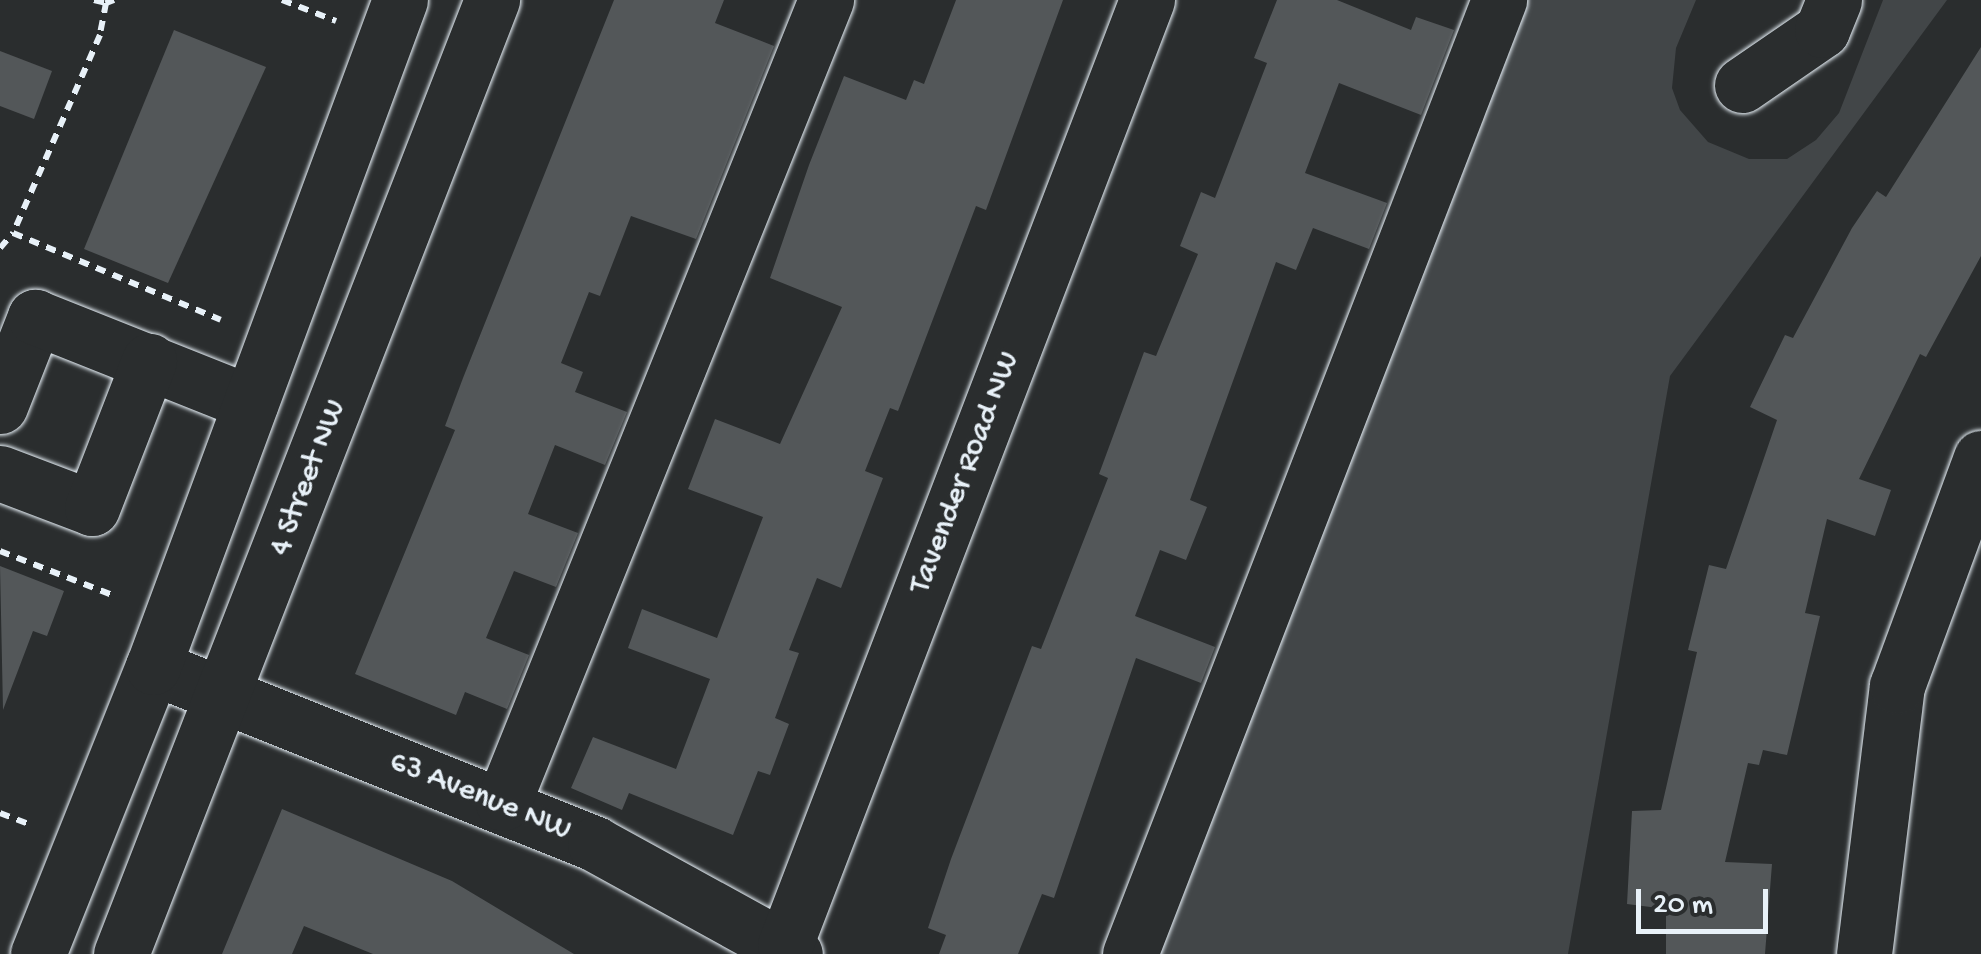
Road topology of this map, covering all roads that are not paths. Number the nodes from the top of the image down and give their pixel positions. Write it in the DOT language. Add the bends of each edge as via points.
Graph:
graph roads {
  1 [pos="400,0"];
  2 [pos="492,0"];
  3 [pos="826,0"];
  4 [pos="1147,0"];
  5 [pos="1499,0"];
  6 [pos="1834,0"];
  7 [pos="1742,85"];
  8 [pos="149,361"];
  9 [pos="251,403"];
  10 [pos="0,406"];
  11 [pos="1981,458"];
  12 [pos="0,473"];
  13 [pos="153,667"];
  14 [pos="226,696"];
  15 [pos="503,803"];
  16 [pos="790,950"];
  17 [pos="38,954"];
  18 [pos="121,954"];
  19 [pos="1130,954"];
  20 [pos="1864,954"];
  1 -- 9 [label="street"];
  2 -- 14 [label="street, 4 Street NW"];
  3 -- 15 [label="street"];
  4 -- 16 [label="street, Tavender Road NW"];
  5 -- 19 [label="street"];
  6 -- 7 [label="street" via="1822,30"];
  8 -- 9 [label="street"];
  8 -- 10 [label="street" via="35,318"];
  8 -- 12 [label="street" via="92,508"];
  9 -- 13 [label="street"];
  11 -- 20 [label="street" via="1897,686"];
  13 -- 14 [label="street, 63 Avenue NW"];
  13 -- 17 [label="street"];
  14 -- 15 [label="street, 63 Avenue NW"];
  14 -- 18 [label="street, 4 Street NW"];
  15 -- 16 [label="street, 63 Avenue NW" via="595,844"];
}
